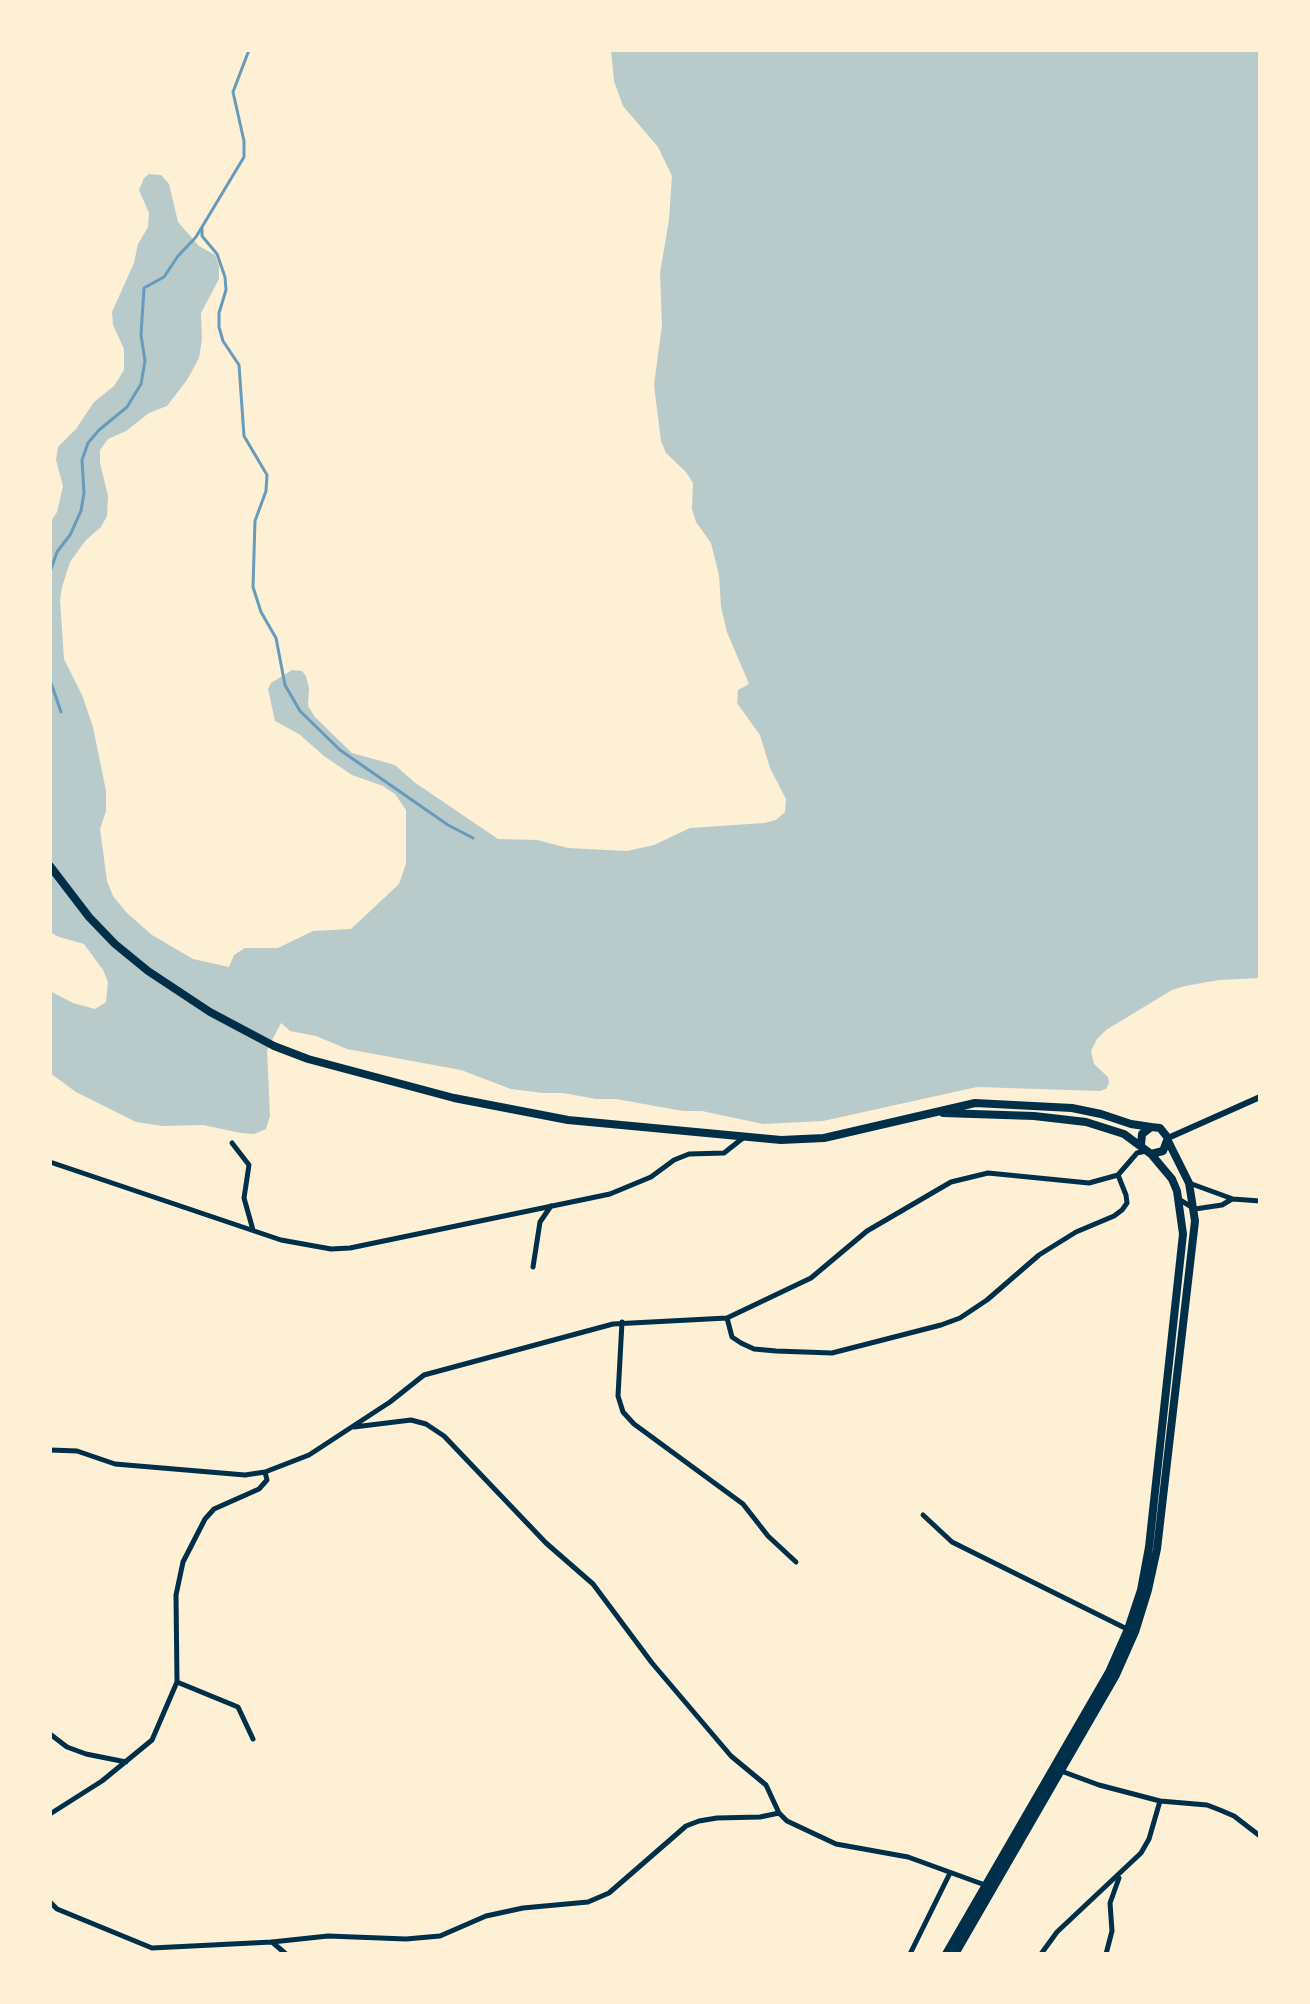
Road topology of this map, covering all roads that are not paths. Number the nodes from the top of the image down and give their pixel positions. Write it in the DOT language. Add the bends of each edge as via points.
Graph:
graph roads {
  1 [pos="50,866"];
  2 [pos="1260,1097"];
  3 [pos="938,1113"];
  4 [pos="1151,1127"];
  5 [pos="744,1137"];
  6 [pos="1168,1140"];
  7 [pos="232,1143"];
  8 [pos="1146,1150"];
  9 [pos="50,1162"];
  10 [pos="1118,1175"];
  11 [pos="1189,1183"];
  12 [pos="1233,1199"];
  13 [pos="1180,1200"];
  14 [pos="1260,1201"];
  15 [pos="552,1206"];
  16 [pos="1195,1209"];
  17 [pos="253,1231"];
  18 [pos="533,1267"];
  19 [pos="727,1318"];
  20 [pos="622,1322"];
  21 [pos="349,1427"];
  22 [pos="50,1450"];
  23 [pos="265,1472"];
  24 [pos="923,1515"];
  25 [pos="796,1562"];
  26 [pos="1128,1629"];
  27 [pos="177,1682"];
  28 [pos="50,1734"];
  29 [pos="253,1739"];
  30 [pos="126,1762"];
  31 [pos="1061,1771"];
  32 [pos="1160,1801"];
  33 [pos="779,1813"];
  34 [pos="50,1814"];
  35 [pos="1260,1836"];
  36 [pos="1121,1872"];
  37 [pos="950,1873"];
  38 [pos="985,1885"];
  39 [pos="50,1902"];
  40 [pos="272,1942"];
  41 [pos="152,1951"];
  42 [pos="286,1954"];
  43 [pos="910,1954"];
  44 [pos="946,1954"];
  45 [pos="955,1954"];
  46 [pos="1041,1954"];
  47 [pos="1106,1954"];
  1 -- 5 [label="main road" via="89,917 148,971 210,1012 285,1050 370,1077 510,1110"];
  2 -- 6 [label="street"];
  3 -- 4 [label="main road" via="975,1103 1052,1105"];
  3 -- 5 [label="main road" via="802,1141"];
  3 -- 8 [label="main road" via="1071,1120 1114,1130"];
  4 -- 6 [label="main road" via="1160,1128"];
  4 -- 8 [label="main road" via="1142,1134"];
  5 -- 15 [label="street" via="724,1153 689,1154 610,1194"];
  6 -- 8 [label="main road" via="1163,1151"];
  6 -- 11 [label="main road"];
  7 -- 17 [label="street" via="249,1165 244,1198"];
  8 -- 10 [label="street"];
  8 -- 13 [label="main road" via="1172,1179"];
  9 -- 17 [label="street"];
  10 -- 19 [label="street" via="1089,1183 988,1173 951,1182 867,1231 811,1278"];
  10 -- 19 [label="street" via="1127,1203 1122,1210 1039,1255 987,1300 941,1325 818,1353 754,1349 732,1337"];
  11 -- 12 [label="street"];
  11 -- 16 [label="main road"];
  12 -- 14 [label="street"];
  12 -- 16 [label="street"];
  13 -- 16 [label="street"];
  13 -- 26 [label="main road" via="1182,1250 1149,1547"];
  15 -- 17 [label="street" via="350,1248 307,1246"];
  15 -- 18 [label="street" via="540,1222"];
  16 -- 31 [label="main road" via="1151,1580 1126,1655"];
  19 -- 20 [label="street"];
  20 -- 21 [label="street" via="424,1375"];
  20 -- 25 [label="street" via="618,1396 623,1412 743,1504"];
  21 -- 23 [label="street" via="309,1455"];
  21 -- 33 [label="street" via="411,1420 444,1436 546,1543 593,1584 721,1745 766,1785"];
  22 -- 23 [label="street" via="77,1451 115,1464 245,1475"];
  23 -- 27 [label="street" via="267,1480 259,1489 214,1509 183,1562 176,1595"];
  24 -- 26 [label="street" via="952,1542"];
  26 -- 38 [label="main road" via="1109,1672"];
  27 -- 29 [label="street" via="238,1707"];
  27 -- 30 [label="street" via="152,1740"];
  28 -- 30 [label="street" via="76,1750"];
  30 -- 34 [label="street"];
  31 -- 32 [label="street"];
  31 -- 45 [label="main road"];
  32 -- 35 [label="street" via="1207,1805 1234,1816"];
  32 -- 36 [label="street" via="1149,1839"];
  33 -- 37 [label="street" via="836,1844 908,1857"];
  33 -- 40 [label="street" via="686,1826 609,1893 588,1902 486,1916 440,1936"];
  36 -- 46 [label="street"];
  36 -- 47 [label="street" via="1110,1903 1112,1931"];
  37 -- 38 [label="street"];
  37 -- 43 [label="street"];
  38 -- 44 [label="main road"];
  39 -- 41 [label="street"];
  40 -- 41 [label="street"];
  40 -- 42 [label="street"];
}
